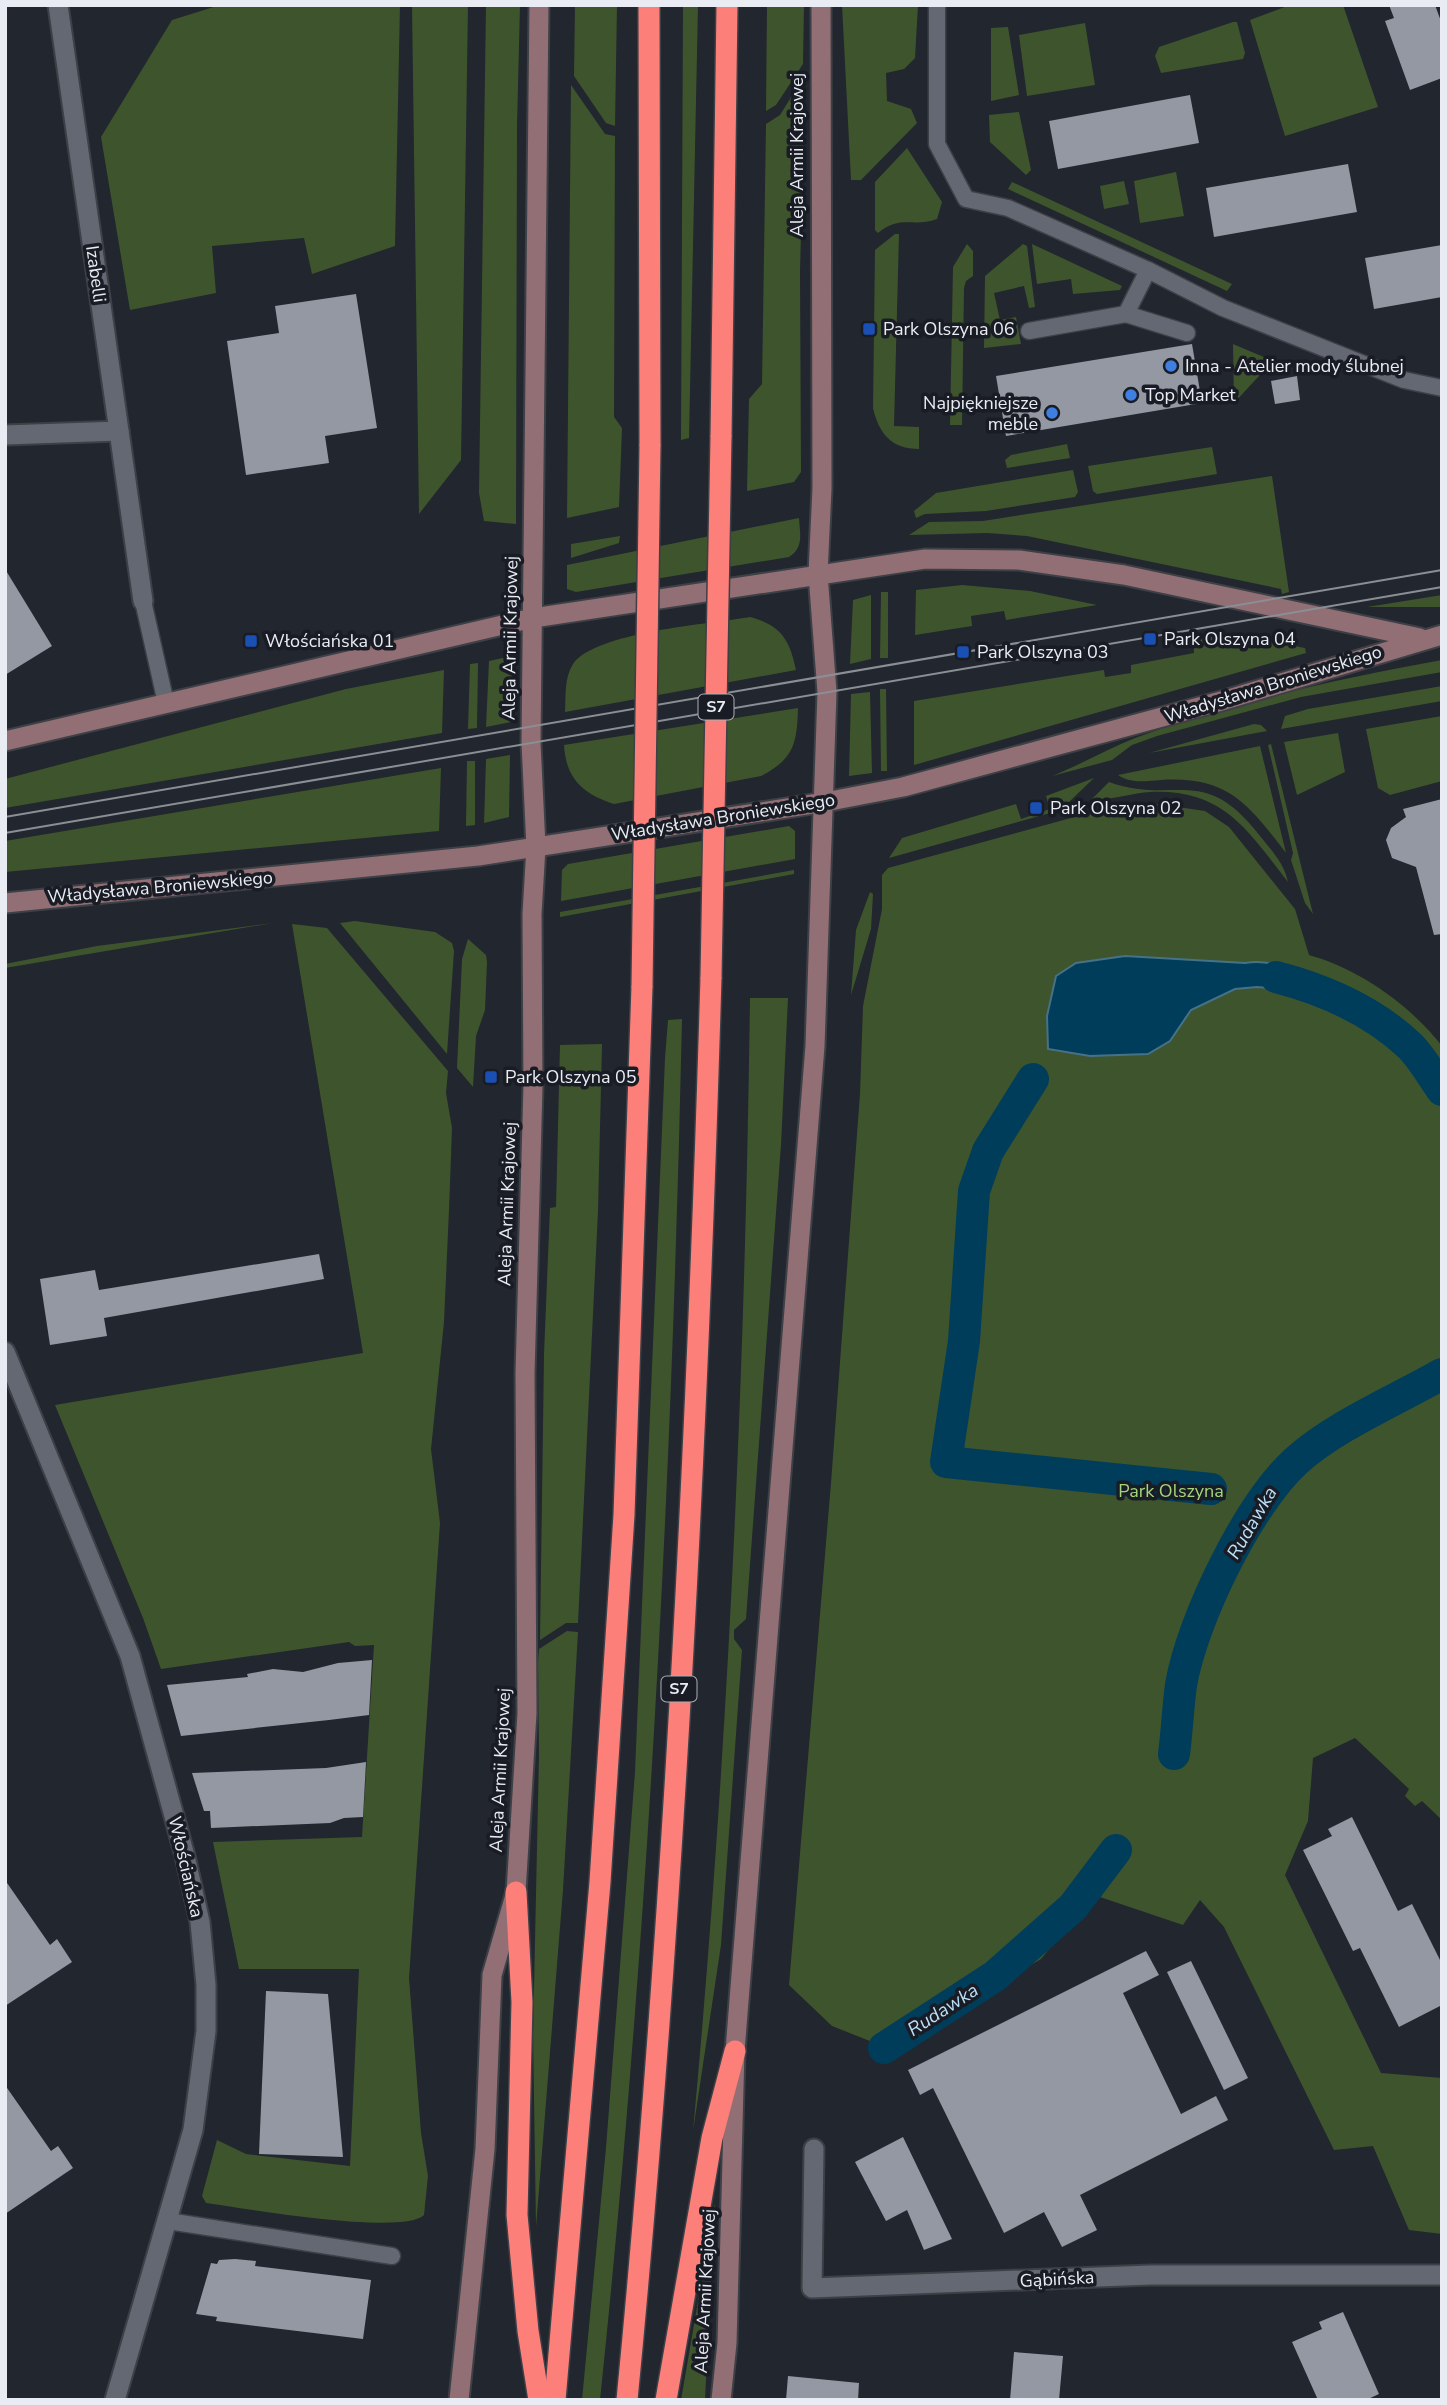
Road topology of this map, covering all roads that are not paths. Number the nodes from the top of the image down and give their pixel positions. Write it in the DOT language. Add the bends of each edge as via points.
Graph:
graph roads {
  1 [pos="58,5"];
  2 [pos="540,5"];
  3 [pos="649,5"];
  4 [pos="727,5"];
  5 [pos="821,5"];
  6 [pos="937,5"];
  7 [pos="1147,270"];
  8 [pos="1126,314"];
  9 [pos="1029,331"];
  10 [pos="1187,333"];
  11 [pos="1442,388"];
  12 [pos="118,430"];
  13 [pos="5,435"];
  14 [pos="818,574"];
  15 [pos="143,601"];
  16 [pos="533,618"];
  17 [pos="1442,635"];
  18 [pos="1422,639"];
  19 [pos="166,703"];
  20 [pos="5,741"];
  21 [pos="825,802"];
  22 [pos="536,847"];
  23 [pos="5,903"];
  24 [pos="5,1352"];
  25 [pos="516,1892"];
  26 [pos="735,2051"];
  27 [pos="814,2149"];
  28 [pos="168,2221"];
  29 [pos="392,2256"];
  30 [pos="1442,2275"];
  31 [pos="115,2400"];
  32 [pos="460,2400"];
  33 [pos="539,2400"];
  34 [pos="555,2400"];
  35 [pos="627,2400"];
  36 [pos="666,2400"];
  37 [pos="721,2400"];
  1 -- 12 [label="street, Izabelli"];
  2 -- 16 [label="main road, Aleja Armii Krajowej"];
  3 -- 34 [label="highway, bridge" via="650,446 642,986 624,1515 600,1882"];
  4 -- 35 [label="highway, S7, bridge" via="711,978 701,1302 667,1925"];
  5 -- 14 [label="main road, Aleja Armii Krajowej"];
  6 -- 7 [label="lane" via="937,144 966,199 1008,208"];
  7 -- 8 [label="lane"];
  7 -- 11 [label="lane" via="1223,308 1404,380"];
  8 -- 9 [label="lane"];
  8 -- 10 [label="lane"];
  12 -- 13 [label="street"];
  12 -- 15 [label="street, Izabelli"];
  14 -- 16 [label="main road, Władysława Broniewskiego"];
  14 -- 18 [label="main road, Władysława Broniewskiego" via="925,559 1019,560 1124,575"];
  14 -- 21 [label="main road, Aleja Armii Krajowej" via="826,676"];
  15 -- 19 [label="lane"];
  16 -- 19 [label="main road, Władysława Broniewskiego"];
  16 -- 22 [label="main road, Aleja Armii Krajowej" via="531,743"];
  17 -- 18 [label="main road, Władysława Broniewskiego"];
  18 -- 21 [label="main road, Władysława Broniewskiego" via="1225,700 904,787"];
  19 -- 20 [label="main road, Władysława Broniewskiego"];
  21 -- 22 [label="main road, Władysława Broniewskiego"];
  21 -- 26 [label="main road, Aleja Armii Krajowej" via="815,1046"];
  22 -- 23 [label="main road, Władysława Broniewskiego"];
  22 -- 25 [label="main road, Aleja Armii Krajowej" via="525,1374 527,1713"];
  24 -- 28 [label="street, Włościańska" via="130,1656 200,1922 206,1985 202,2077"];
  25 -- 32 [label="main road, Aleja Armii Krajowej" via="492,1975 485,2149"];
  25 -- 33 [label="highway" via="522,2003 517,2215"];
  26 -- 36 [label="highway" via="712,2138"];
  26 -- 37 [label="main road, Aleja Armii Krajowej" via="727,2343"];
  27 -- 30 [label="street, Gąbińska" via="812,2288 1150,2274"];
  28 -- 29 [label="lane"];
  28 -- 31 [label="street, Włościańska"];
}
